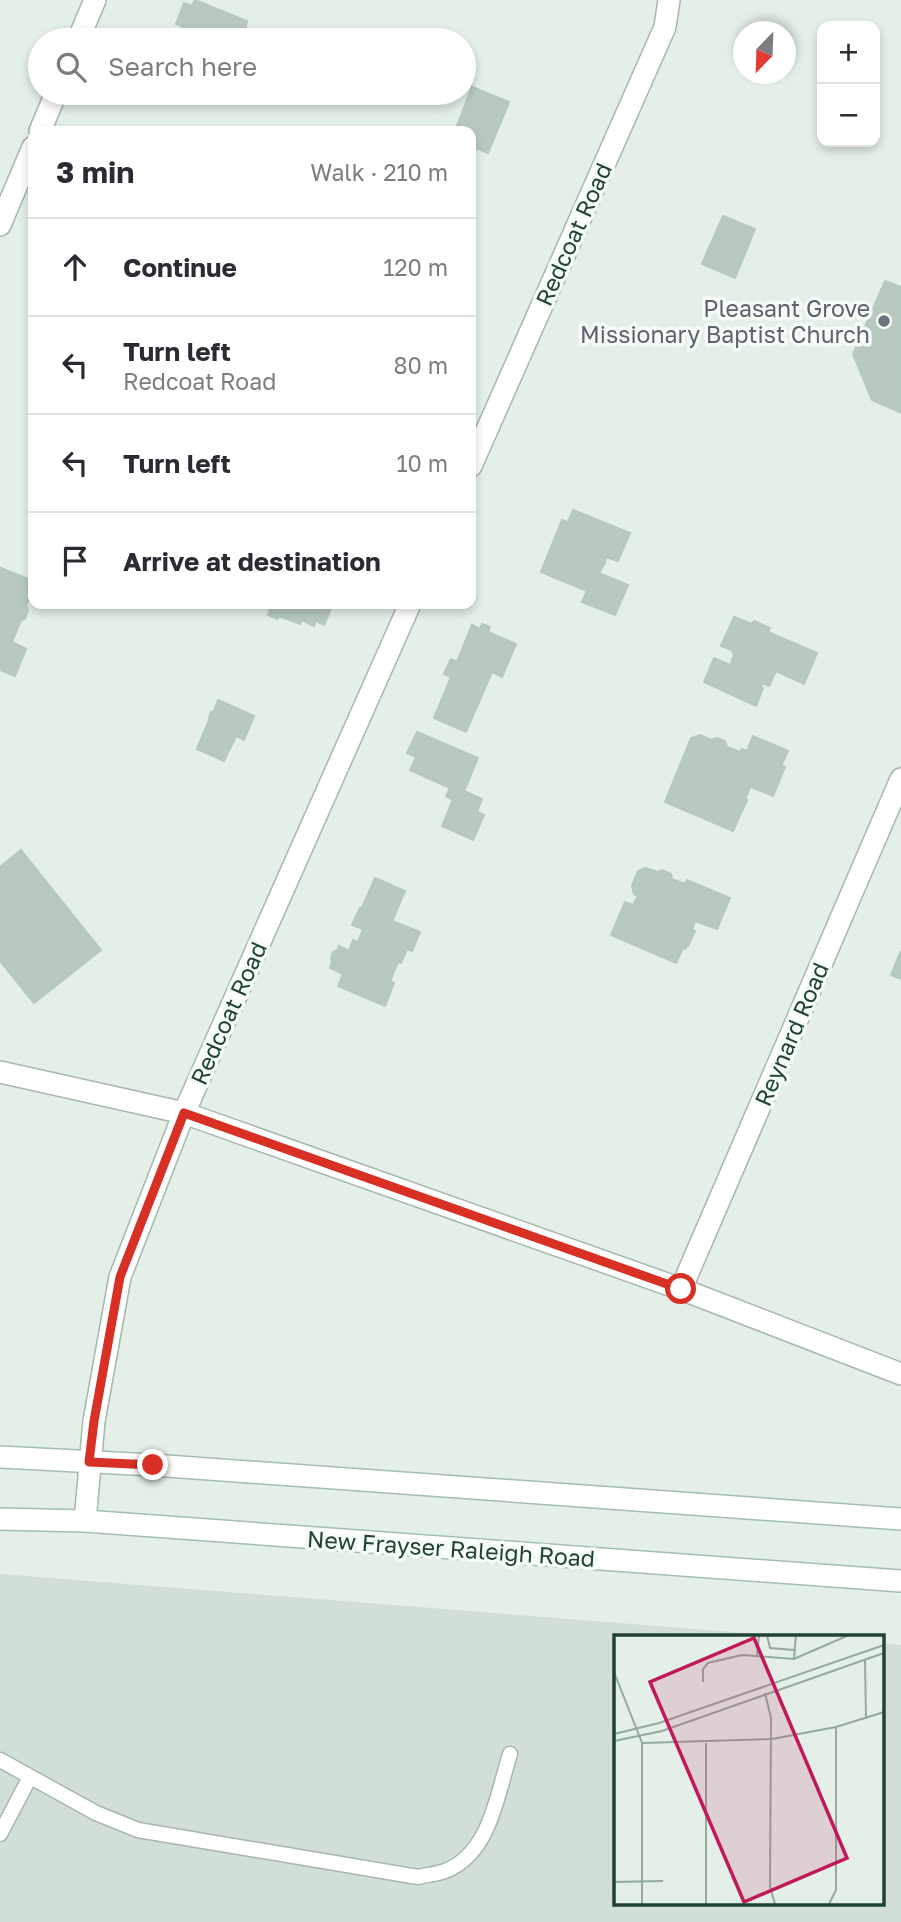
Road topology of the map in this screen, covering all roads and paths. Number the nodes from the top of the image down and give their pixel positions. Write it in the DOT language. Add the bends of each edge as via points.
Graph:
graph roads {
  1 [pos="96,0"];
  2 [pos="668,0"];
  3 [pos="83,28"];
  4 [pos="51,105"];
  5 [pos="42,126"];
  6 [pos="28,159"];
  7 [pos="0,225"];
  8 [pos="476,455"];
  9 [pos="408,609"];
  10 [pos="901,779"];
  11 [pos="0,1072"];
  12 [pos="184,1113"];
  13 [pos="681,1289"];
  14 [pos="901,1374"];
  15 [pos="0,1457"];
  16 [pos="89,1462"];
  17 [pos="0,1519"];
  18 [pos="901,1519"];
  19 [pos="85,1521"];
  20 [pos="901,1581"];
  21 [pos="510,1754"];
  22 [pos="0,1760"];
  23 [pos="30,1777"];
  24 [pos="0,1833"];
  1 -- 3 [label="street"];
  2 -- 8 [label="street, Redcoat Road" via="665,27"];
  4 -- 5 [label="street"];
  6 -- 7 [label="street"];
  9 -- 12 [label="street, Redcoat Road"];
  10 -- 13 [label="street, Reynard Road"];
  11 -- 12 [label="street"];
  12 -- 13 [label="street"];
  12 -- 16 [label="street, Redcoat Road" via="120,1277"];
  13 -- 14 [label="street"];
  15 -- 16 [label="street"];
  16 -- 18 [label="street"];
  16 -- 19 [label="street, Redcoat Road"];
  17 -- 19 [label="street, New Frayser Raleigh Road"];
  19 -- 20 [label="street, New Frayser Raleigh Road"];
  21 -- 23 [label="lane" via="486,1832 473,1853 446,1871 418,1877 138,1830"];
  22 -- 23 [label="lane"];
  23 -- 24 [label="lane"];
}
